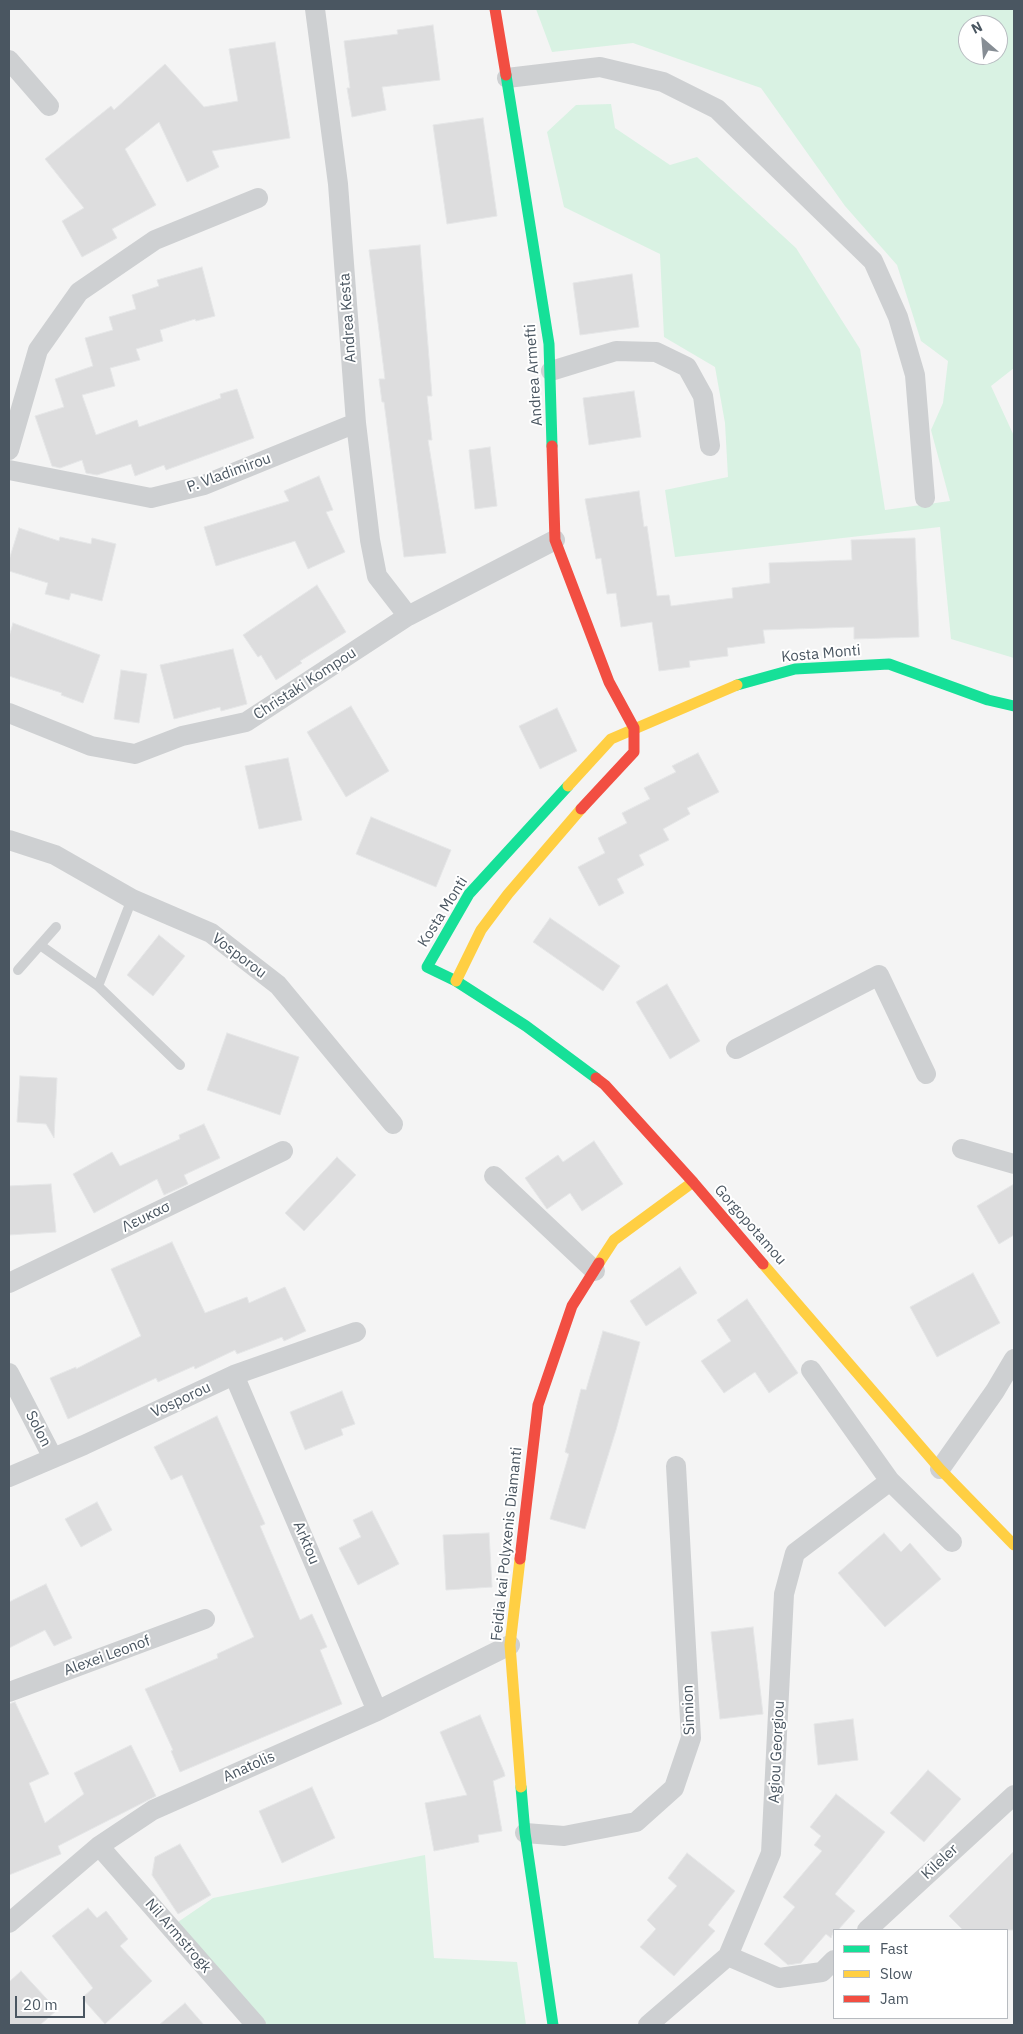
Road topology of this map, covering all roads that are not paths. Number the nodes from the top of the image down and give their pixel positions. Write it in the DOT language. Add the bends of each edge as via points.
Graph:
graph roads {
  1 [pos="315,9"];
  2 [pos="495,9"];
  3 [pos="9,60"];
  4 [pos="507,78"];
  5 [pos="49,106"];
  6 [pos="258,198"];
  7 [pos="551,371"];
  8 [pos="356,423"];
  9 [pos="710,446"];
  10 [pos="9,450"];
  11 [pos="9,470"];
  12 [pos="925,498"];
  13 [pos="554,540"];
  14 [pos="408,616"];
  15 [pos="1014,706"];
  16 [pos="9,713"];
  17 [pos="634,728"];
  18 [pos="9,840"];
  19 [pos="132,899"];
  20 [pos="56,927"];
  21 [pos="40,945"];
  22 [pos="427,967"];
  23 [pos="18,970"];
  24 [pos="456,981"];
  25 [pos="98,986"];
  26 [pos="736,1049"];
  27 [pos="180,1065"];
  28 [pos="926,1074"];
  29 [pos="394,1124"];
  30 [pos="962,1149"];
  31 [pos="283,1151"];
  32 [pos="1014,1164"];
  33 [pos="494,1176"];
  34 [pos="693,1182"];
  35 [pos="594,1271"];
  36 [pos="9,1283"];
  37 [pos="356,1332"];
  38 [pos="1014,1359"];
  39 [pos="811,1370"];
  40 [pos="9,1373"];
  41 [pos="234,1375"];
  42 [pos="53,1458"];
  43 [pos="676,1466"];
  44 [pos="940,1469"];
  45 [pos="9,1477"];
  46 [pos="890,1481"];
  47 [pos="952,1542"];
  48 [pos="1014,1545"];
  49 [pos="205,1619"];
  50 [pos="510,1645"];
  51 [pos="9,1692"];
  52 [pos="377,1711"];
  53 [pos="1014,1795"];
  54 [pos="525,1833"];
  55 [pos="99,1846"];
  56 [pos="9,1923"];
  57 [pos="868,1929"];
  58 [pos="728,1956"];
  59 [pos="833,1961"];
  60 [pos="256,2025"];
  61 [pos="554,2025"];
  62 [pos="648,2025"];
  1 -- 8 [label="street, Andrea Kesta" via="338,184"];
  2 -- 4 [label="street, Andrea Armefti"];
  3 -- 5 [label="street"];
  4 -- 7 [label="street, Andrea Armefti"];
  4 -- 12 [label="street" via="600,68 663,82 717,109 873,260 898,317 915,375"];
  6 -- 10 [label="street" via="155,240 79,292 38,350"];
  7 -- 9 [label="street" via="616,351 656,352 687,368 704,396"];
  7 -- 13 [label="street, Andrea Armefti"];
  8 -- 11 [label="street, P. Vladimirou" via="204,485 152,498"];
  8 -- 14 [label="street, Andrea Kesta" via="377,576"];
  13 -- 14 [label="street, Christaki Kompou"];
  13 -- 17 [label="street, Andrea Armefti" via="609,682"];
  14 -- 16 [label="street, Christaki Kompou" via="246,722 182,736 135,754 91,746"];
  15 -- 17 [label="street, Kosta Monti" via="988,700 890,664 880,664 795,669 746,681"];
  17 -- 22 [label="street, Kosta Monti" via="611,739 469,894"];
  17 -- 24 [label="street" via="634,752 508,894 481,930"];
  18 -- 19 [label="street, Vosporou" via="56,855"];
  19 -- 25 [label="lane"];
  19 -- 29 [label="street, Vosporou" via="211,933 278,985"];
  20 -- 21 [label="lane"];
  21 -- 23 [label="lane"];
  21 -- 25 [label="lane"];
  22 -- 24 [label="street, Gorgopotamou"];
  24 -- 34 [label="street, Gorgopotamou" via="526,1026 606,1085"];
  25 -- 27 [label="lane"];
  26 -- 28 [label="street" via="879,975"];
  30 -- 32 [label="street"];
  31 -- 36 [label="street, Λευκασ"];
  33 -- 35 [label="street"];
  34 -- 35 [label="street, Feidia kai Polyxenis Diamanti" via="614,1240"];
  34 -- 44 [label="street, Gorgopotamou"];
  35 -- 50 [label="street, Feidia kai Polyxenis Diamanti" via="572,1306 538,1405"];
  37 -- 41 [label="street, Vosporou"];
  38 -- 44 [label="street"];
  39 -- 46 [label="street"];
  40 -- 42 [label="street, Solon"];
  41 -- 42 [label="street, Vosporou"];
  41 -- 52 [label="street, Arktou"];
  42 -- 45 [label="street, Vosporou"];
  43 -- 54 [label="street, Sinnion" via="691,1738 674,1788 636,1822 564,1836"];
  44 -- 48 [label="street, Gorgopotamou"];
  46 -- 47 [label="street"];
  46 -- 58 [label="street, Agiou Georgiou" via="795,1553 784,1594 771,1854"];
  49 -- 51 [label="street, Alexei Leonof"];
  50 -- 52 [label="street, Anatolis"];
  50 -- 54 [label="street, Feidia kai Polyxenis Diamanti"];
  52 -- 55 [label="street, Anatolis" via="153,1810"];
  53 -- 57 [label="street, Kileler"];
  54 -- 61 [label="street, Feidia kai Polyxenis Diamanti"];
  55 -- 56 [label="street, Anatolis"];
  55 -- 60 [label="street, Nil Armstrogk"];
  58 -- 59 [label="street" via="779,1978 822,1972"];
  58 -- 62 [label="street, Agiou Georgiou"];
}
